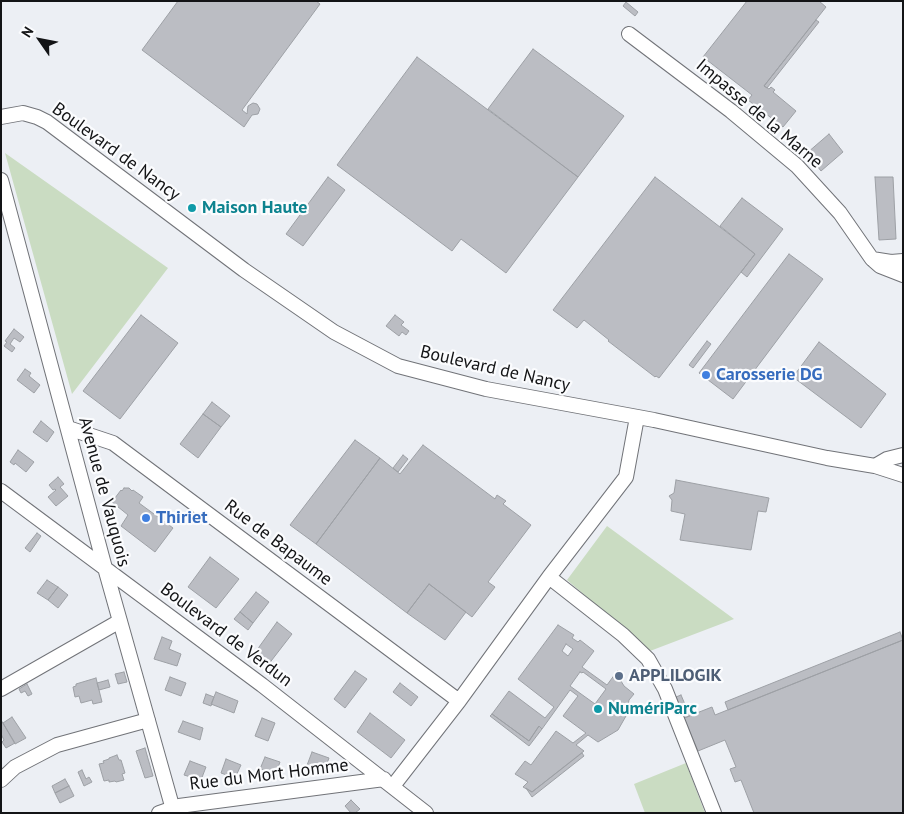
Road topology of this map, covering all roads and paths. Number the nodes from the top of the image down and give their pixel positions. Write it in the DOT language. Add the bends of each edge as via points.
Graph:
graph roads {
  1 [pos="629,34"];
  2 [pos="2,115"];
  3 [pos="1,180"];
  4 [pos="872,259"];
  5 [pos="903,261"];
  6 [pos="903,275"];
  7 [pos="638,417"];
  8 [pos="68,428"];
  9 [pos="903,455"];
  10 [pos="875,466"];
  11 [pos="903,475"];
  12 [pos="1,491"];
  13 [pos="105,568"];
  14 [pos="549,577"];
  15 [pos="120,621"];
  16 [pos="1,689"];
  17 [pos="459,701"];
  18 [pos="148,720"];
  19 [pos="1,780"];
  20 [pos="389,782"];
  21 [pos="178,809"];
  22 [pos="159,813"];
  23 [pos="426,813"];
  24 [pos="714,813"];
  1 -- 4 [label="street, Impasse de la Marne" via="797,166 840,213"];
  2 -- 7 [label="street, Boulevard de Nancy" via="23,114 47,122 244,270 334,332 398,366 486,390"];
  3 -- 8 [label="street, Avenue de Vauquois"];
  4 -- 5 [label="street"];
  4 -- 6 [label="street, Impasse de la Marne" via="880,266"];
  7 -- 10 [label="street, Boulevard de Nancy"];
  7 -- 14 [label="street" via="626,477"];
  8 -- 13 [label="street, Avenue de Vauquois"];
  8 -- 17 [label="street, Rue de Bapaume" via="113,444"];
  9 -- 10 [label="street"];
  10 -- 11 [label="street, Boulevard de Nancy"];
  12 -- 13 [label="street, Boulevard de Verdun"];
  13 -- 15 [label="street, Avenue de Vauquois"];
  13 -- 20 [label="street, Boulevard de Verdun"];
  14 -- 17 [label="street"];
  14 -- 24 [label="street" via="623,635 648,659 665,688"];
  15 -- 16 [label="street"];
  15 -- 18 [label="street, Avenue de Vauquois"];
  17 -- 20 [label="street"];
  18 -- 19 [label="street" via="57,745 15,767"];
  18 -- 21 [label="street, Avenue de Vauquois"];
  20 -- 21 [label="street, Rue du Mort Homme"];
  20 -- 23 [label="street, Boulevard de Verdun"];
  21 -- 22 [label="street, Rue du Mort Homme"];
}
